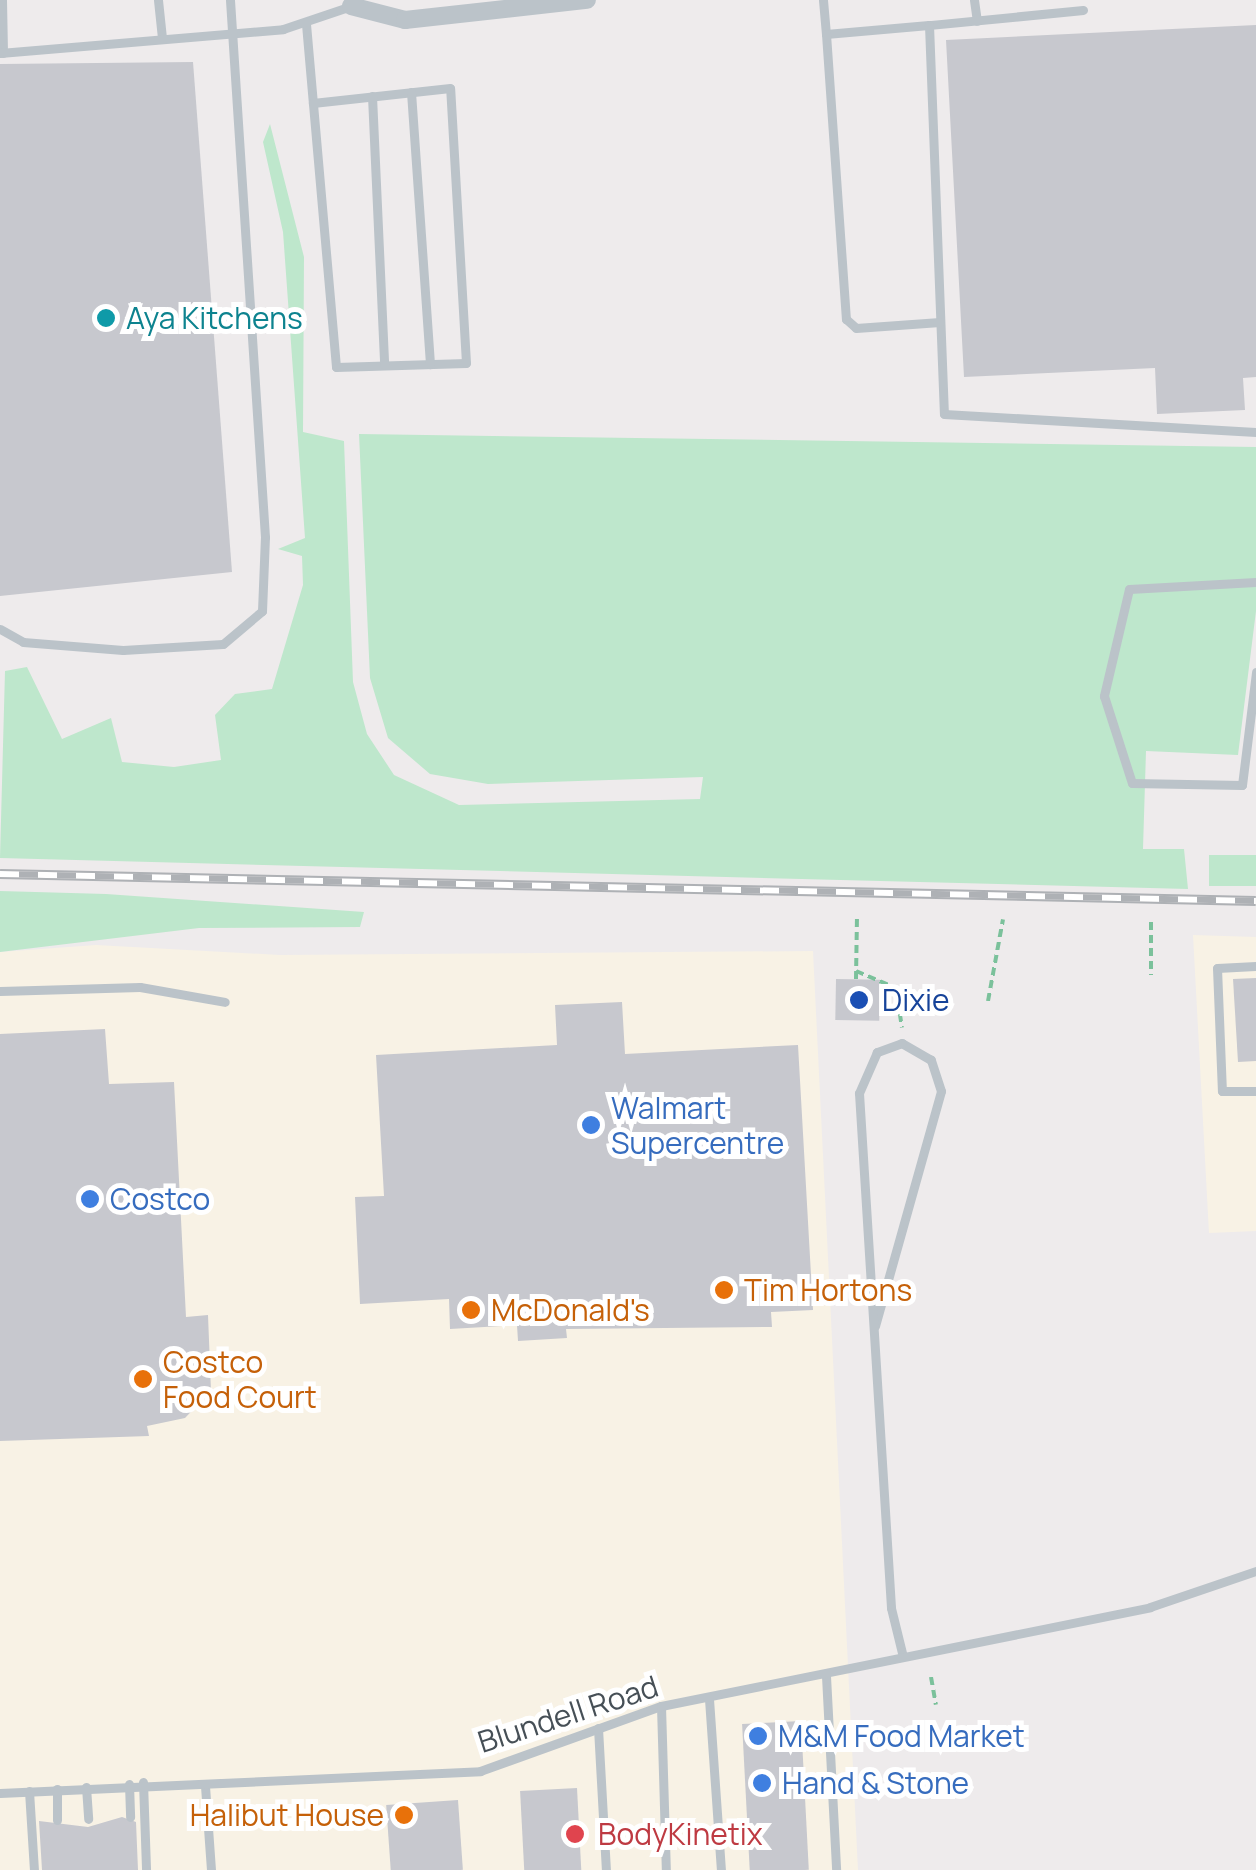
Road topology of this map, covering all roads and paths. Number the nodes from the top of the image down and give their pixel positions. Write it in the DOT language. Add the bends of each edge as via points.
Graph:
graph roads {
  1 [pos="2,0"];
  2 [pos="158,0"];
  3 [pos="230,0"];
  4 [pos="587,0"];
  5 [pos="823,0"];
  6 [pos="974,0"];
  7 [pos="348,2"];
  8 [pos="1083,10"];
  9 [pos="977,21"];
  10 [pos="306,24"];
  11 [pos="928,25"];
  12 [pos="232,32"];
  13 [pos="826,34"];
  14 [pos="162,38"];
  15 [pos="2,53"];
  16 [pos="410,92"];
  17 [pos="372,96"];
  18 [pos="313,103"];
  19 [pos="940,322"];
  20 [pos="430,364"];
  21 [pos="384,365"];
  22 [pos="1256,432"];
  23 [pos="1256,582"];
  24 [pos="0,629"];
  25 [pos="1256,672"];
  26 [pos="857,916"];
  27 [pos="1003,918"];
  28 [pos="1151,922"];
  29 [pos="1256,966"];
  30 [pos="856,971"];
  31 [pos="1152,975"];
  32 [pos="856,979"];
  33 [pos="0,992"];
  34 [pos="920,995"];
  35 [pos="900,996"];
  36 [pos="988,1000"];
  37 [pos="225,1002"];
  38 [pos="902,1043"];
  39 [pos="1256,1091"];
  40 [pos="874,1326"];
  41 [pos="1256,1572"];
  42 [pos="904,1658"];
  43 [pos="826,1676"];
  44 [pos="930,1677"];
  45 [pos="709,1699"];
  46 [pos="936,1705"];
  47 [pos="661,1706"];
  48 [pos="598,1728"];
  49 [pos="144,1782"];
  50 [pos="129,1784"];
  51 [pos="86,1786"];
  52 [pos="205,1786"];
  53 [pos="56,1789"];
  54 [pos="29,1790"];
  55 [pos="0,1793"];
  56 [pos="130,1817"];
  57 [pos="88,1819"];
  58 [pos="57,1820"];
  59 [pos="34,1870"];
  60 [pos="146,1870"];
  61 [pos="210,1870"];
  62 [pos="606,1870"];
  63 [pos="666,1870"];
  64 [pos="721,1870"];
  65 [pos="836,1870"];
  1 -- 15 [label="lane"];
  2 -- 14 [label="lane"];
  3 -- 12 [label="lane"];
  4 -- 7 [label="street" via="405,20"];
  5 -- 13 [label="lane"];
  6 -- 9 [label="lane"];
  7 -- 10 [label="lane"];
  8 -- 9 [label="lane"];
  9 -- 11 [label="lane"];
  10 -- 12 [label="lane"];
  10 -- 18 [label="lane"];
  11 -- 13 [label="lane"];
  11 -- 19 [label="lane"];
  12 -- 14 [label="lane"];
  12 -- 24 [label="lane" via="264,517 262,611 222,644 123,650 23,642"];
  13 -- 19 [label="lane" via="846,319 856,328"];
  14 -- 15 [label="lane"];
  16 -- 17 [label="lane"];
  16 -- 20 [label="lane"];
  16 -- 20 [label="lane" via="450,88 466,364"];
  17 -- 18 [label="lane"];
  17 -- 21 [label="lane"];
  18 -- 21 [label="lane" via="336,366"];
  19 -- 22 [label="lane" via="944,414"];
  20 -- 21 [label="lane"];
  23 -- 25 [label="lane" via="1129,589 1104,696 1132,783 1242,785"];
  26 -- 30 [label="path"];
  27 -- 36 [label="path"];
  28 -- 31 [label="path"];
  29 -- 39 [label="lane" via="1218,968 1222,1090"];
  30 -- 32 [label="path"];
  30 -- 35 [label="path" via="886,978"];
  33 -- 37 [label="lane" via="140,987"];
  34 -- 35 [label="path"];
  35 -- 38 [label="path"];
  38 -- 40 [label="lane" via="876,1052 859,1093"];
  38 -- 40 [label="lane" via="931,1060 940,1091"];
  40 -- 42 [label="lane" via="892,1608"];
  41 -- 42 [label="lane, Blundell Road" via="1150,1607"];
  42 -- 43 [label="lane, Blundell Road"];
  43 -- 45 [label="lane, Blundell Road"];
  43 -- 65 [label="lane"];
  44 -- 46 [label="path"];
  45 -- 47 [label="lane, Blundell Road"];
  45 -- 64 [label="lane"];
  47 -- 48 [label="lane, Blundell Road"];
  47 -- 63 [label="lane"];
  48 -- 52 [label="lane, Blundell Road" via="480,1771"];
  48 -- 62 [label="lane"];
  49 -- 50 [label="lane, Blundell Road"];
  49 -- 52 [label="lane, Blundell Road"];
  49 -- 60 [label="lane"];
  50 -- 51 [label="lane, Blundell Road"];
  50 -- 56 [label="lane"];
  51 -- 53 [label="lane, Blundell Road"];
  51 -- 57 [label="lane"];
  52 -- 61 [label="lane"];
  53 -- 54 [label="lane, Blundell Road"];
  53 -- 58 [label="lane"];
  54 -- 55 [label="lane, Blundell Road"];
  54 -- 59 [label="lane"];
}
